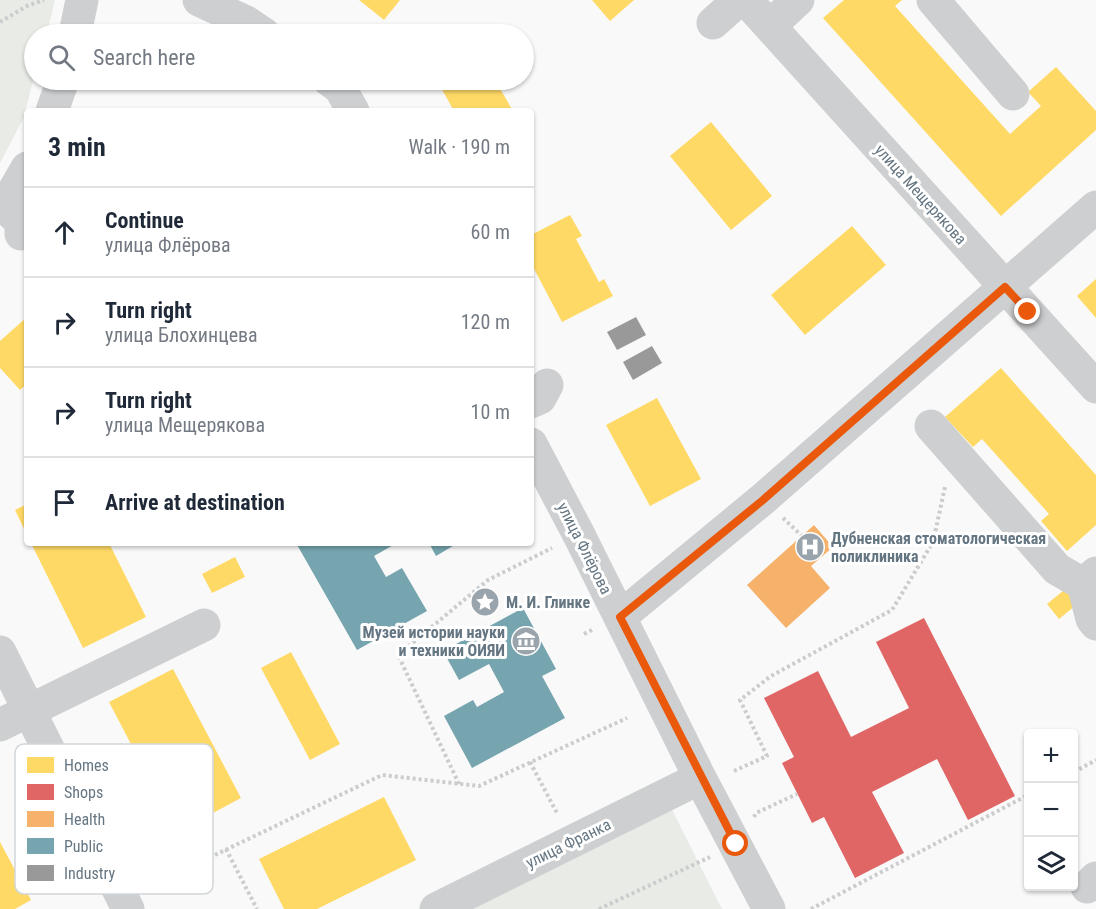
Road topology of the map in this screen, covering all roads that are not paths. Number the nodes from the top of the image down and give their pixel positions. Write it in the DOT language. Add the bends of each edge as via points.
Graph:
graph roads {
  1 [pos="82,0"];
  2 [pos="199,0"];
  3 [pos="739,0"];
  4 [pos="746,0"];
  5 [pos="798,0"];
  6 [pos="933,0"];
  7 [pos="257,19"];
  8 [pos="713,23"];
  9 [pos="77,24"];
  10 [pos="770,27"];
  11 [pos="59,90"];
  12 [pos="1013,94"];
  13 [pos="53,108"];
  14 [pos="24,173"];
  15 [pos="1096,207"];
  16 [pos="14,218"];
  17 [pos="1005,287"];
  18 [pos="1096,387"];
  19 [pos="931,426"];
  20 [pos="534,450"];
  21 [pos="1090,578"];
  22 [pos="620,617"];
  23 [pos="1096,624"];
  24 [pos="204,625"];
  25 [pos="0,652"];
  26 [pos="30,710"];
  27 [pos="0,725"];
  28 [pos="45,744"];
  29 [pos="700,778"];
  30 [pos="436,909"];
  31 [pos="769,909"];
  1 -- 9 [label="street"];
  2 -- 7 [label="street"];
  3 -- 8 [label="street"];
  4 -- 10 [label="street, улица Мещерякова"];
  5 -- 10 [label="street"];
  6 -- 12 [label="street"];
  10 -- 17 [label="street, улица Мещерякова"];
  11 -- 13 [label="street"];
  14 -- 16 [label="street" via="12,194"];
  15 -- 17 [label="street"];
  17 -- 18 [label="street, улица Мещерякова"];
  17 -- 22 [label="street" via="763,500"];
  19 -- 21 [label="street" via="1057,569"];
  20 -- 22 [label="street, улица Флёрова"];
  21 -- 23 [label="street" via="1092,619"];
  22 -- 29 [label="street, улица Флёрова"];
  24 -- 26 [label="street"];
  25 -- 26 [label="street"];
  26 -- 27 [label="street"];
  26 -- 28 [label="street"];
  29 -- 30 [label="street, улица Франка"];
  29 -- 31 [label="street, улица Флёрова"];
}
